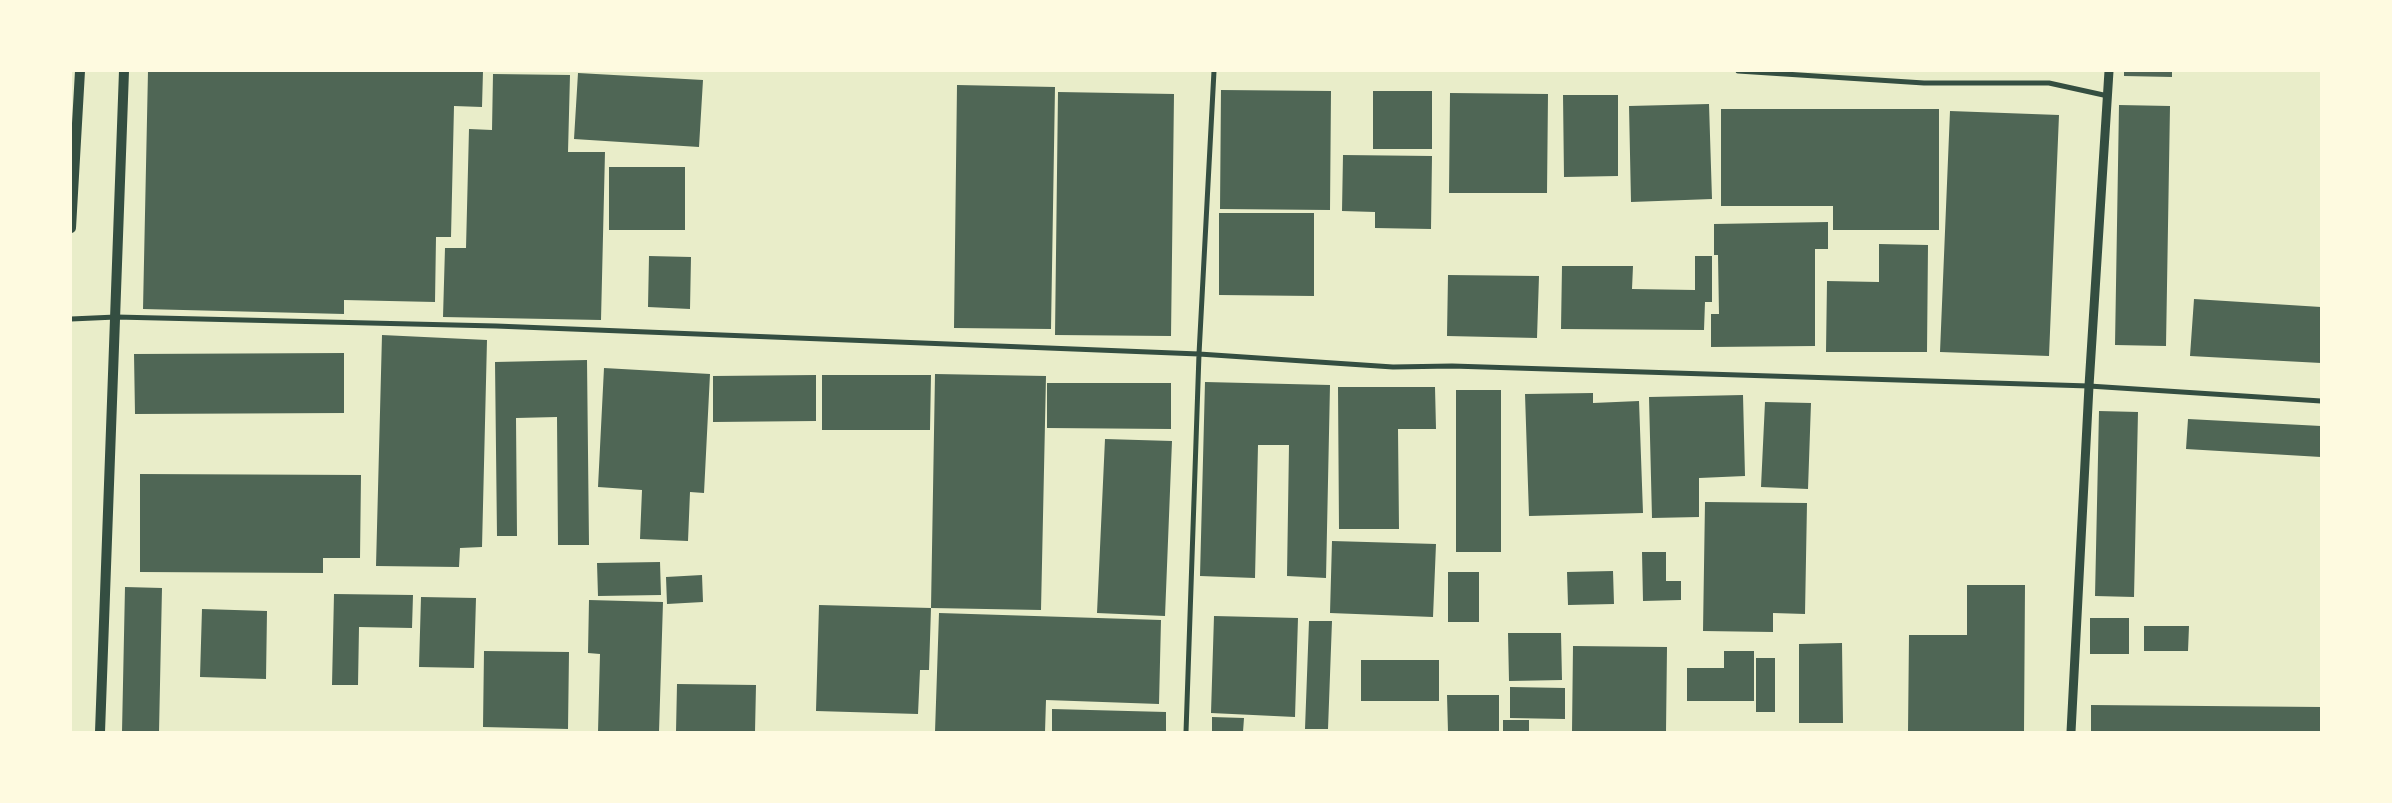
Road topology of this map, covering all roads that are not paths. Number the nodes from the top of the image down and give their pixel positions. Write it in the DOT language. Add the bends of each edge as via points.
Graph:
graph roads {
  1 [pos="80,71"];
  2 [pos="124,71"];
  3 [pos="1214,71"];
  4 [pos="1738,71"];
  5 [pos="2109,71"];
  6 [pos="2108,96"];
  7 [pos="71,228"];
  8 [pos="116,317"];
  9 [pos="71,319"];
  10 [pos="1199,354"];
  11 [pos="2089,386"];
  12 [pos="2321,401"];
  13 [pos="100,732"];
  14 [pos="1186,732"];
  15 [pos="2071,732"];
  1 -- 7 [label="main road"];
  2 -- 8 [label="main road"];
  3 -- 10 [label="street"];
  4 -- 6 [label="street" via="1924,83 2049,83"];
  5 -- 6 [label="street"];
  6 -- 11 [label="street"];
  8 -- 9 [label="street"];
  8 -- 10 [label="street" via="496,326"];
  8 -- 13 [label="main road"];
  10 -- 11 [label="street" via="1393,367 1462,366"];
  10 -- 14 [label="street"];
  11 -- 12 [label="street"];
  11 -- 15 [label="street"];
}
